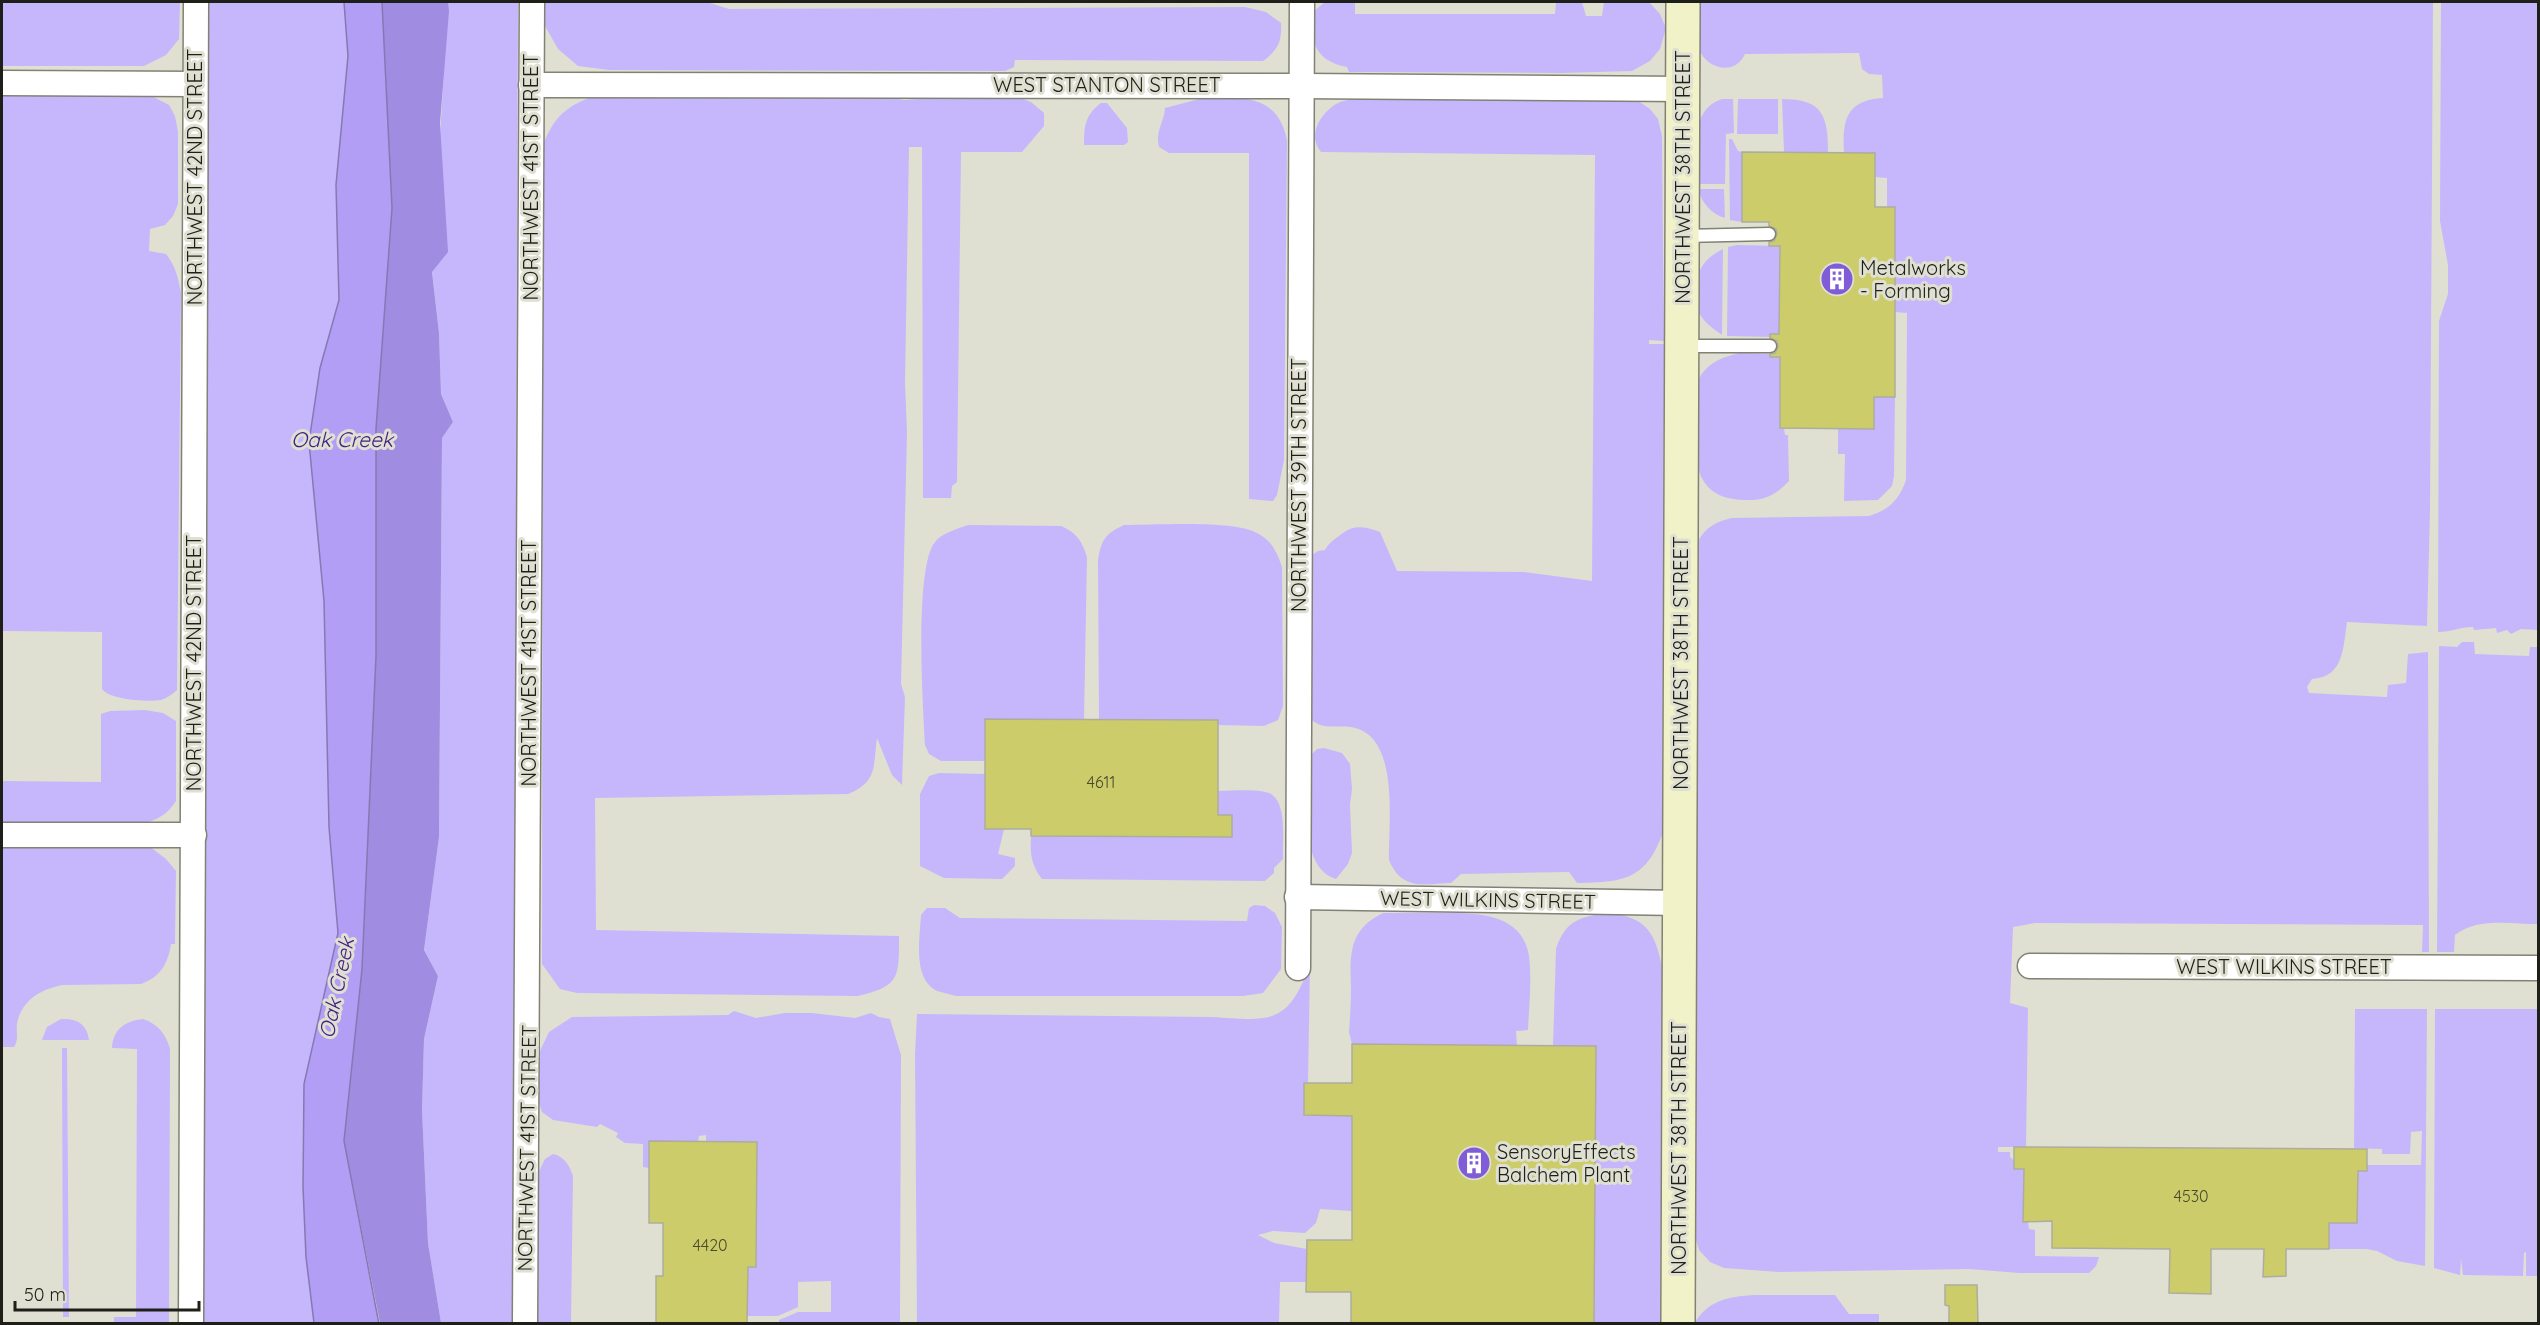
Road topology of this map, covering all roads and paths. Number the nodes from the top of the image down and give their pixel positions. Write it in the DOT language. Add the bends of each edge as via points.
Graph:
graph roads {
  1 [pos="196,2"];
  2 [pos="532,2"];
  3 [pos="1302,2"];
  4 [pos="1683,2"];
  5 [pos="2,83"];
  6 [pos="195,84"];
  7 [pos="531,85"];
  8 [pos="1302,86"];
  9 [pos="1683,89"];
  10 [pos="1769,234"];
  11 [pos="1683,236"];
  12 [pos="1682,346"];
  13 [pos="1770,346"];
  14 [pos="2,835"];
  15 [pos="194,835"];
  16 [pos="1297,897"];
  17 [pos="1680,903"];
  18 [pos="2030,966"];
  19 [pos="1298,968"];
  20 [pos="2538,968"];
  21 [pos="191,1323"];
  22 [pos="525,1323"];
  23 [pos="1678,1323"];
  1 -- 6 [label="street, NORTHWEST 42ND STREET"];
  2 -- 7 [label="street, NORTHWEST 41ST STREET"];
  3 -- 8 [label="street, NORTHWEST 39TH STREET"];
  4 -- 9 [label="main road, NORTHWEST 38TH STREET"];
  5 -- 6 [label="street"];
  6 -- 15 [label="street, NORTHWEST 42ND STREET"];
  7 -- 8 [label="street, WEST STANTON STREET"];
  7 -- 22 [label="street, NORTHWEST 41ST STREET"];
  8 -- 9 [label="street, WEST STANTON STREET"];
  8 -- 16 [label="street, NORTHWEST 39TH STREET"];
  9 -- 11 [label="main road, NORTHWEST 38TH STREET"];
  10 -- 11 [label="lane"];
  11 -- 12 [label="main road, NORTHWEST 38TH STREET"];
  12 -- 13 [label="lane"];
  12 -- 17 [label="main road, NORTHWEST 38TH STREET"];
  14 -- 15 [label="street"];
  15 -- 21 [label="street, NORTHWEST 42ND STREET"];
  16 -- 17 [label="street, WEST WILKINS STREET"];
  16 -- 19 [label="street, NORTHWEST 39TH STREET"];
  17 -- 23 [label="main road, NORTHWEST 38TH STREET"];
  18 -- 20 [label="street, WEST WILKINS STREET"];
}
